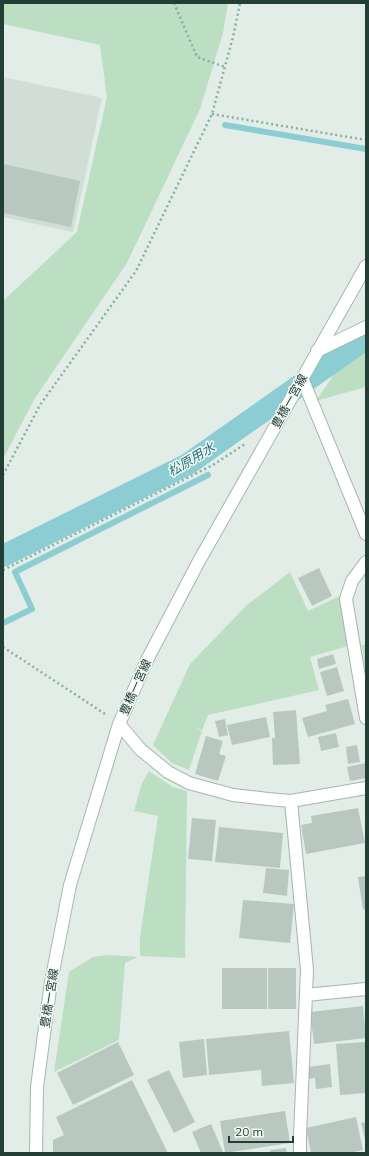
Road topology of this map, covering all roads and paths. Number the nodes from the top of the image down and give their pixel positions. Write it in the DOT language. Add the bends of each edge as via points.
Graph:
graph roads {
  1 [pos="174,3"];
  2 [pos="240,3"];
  3 [pos="225,67"];
  4 [pos="212,114"];
  5 [pos="366,140"];
  6 [pos="366,266"];
  7 [pos="366,327"];
  8 [pos="317,351"];
  9 [pos="302,378"];
  10 [pos="251,441"];
  11 [pos="3,475"];
  12 [pos="366,534"];
  13 [pos="366,562"];
  14 [pos="3,570"];
  15 [pos="3,647"];
  16 [pos="366,718"];
  17 [pos="119,724"];
  18 [pos="366,788"];
  19 [pos="292,801"];
  20 [pos="366,988"];
  21 [pos="306,995"];
  22 [pos="36,1153"];
  23 [pos="300,1153"];
  1 -- 3 [label="path" via="197,57"];
  2 -- 3 [label="path"];
  3 -- 4 [label="path"];
  4 -- 5 [label="path"];
  4 -- 11 [label="path" via="136,271 40,405"];
  6 -- 8 [label="street, 豊橋一宮線"];
  7 -- 8 [label="street"];
  8 -- 9 [label="street, 豊橋一宮線"];
  9 -- 12 [label="street"];
  9 -- 17 [label="street, 豊橋一宮線" via="199,561 147,660"];
  10 -- 14 [label="path" via="213,465"];
  13 -- 16 [label="street" via="352,581 346,599"];
  15 -- 17 [label="path"];
  17 -- 19 [label="street" via="141,750 168,772 189,783 233,795"];
  17 -- 22 [label="street, 豊橋一宮線" via="70,885 51,982 36,1088"];
  18 -- 19 [label="street"];
  19 -- 21 [label="street" via="307,970"];
  20 -- 21 [label="street"];
  21 -- 23 [label="street"];
}
